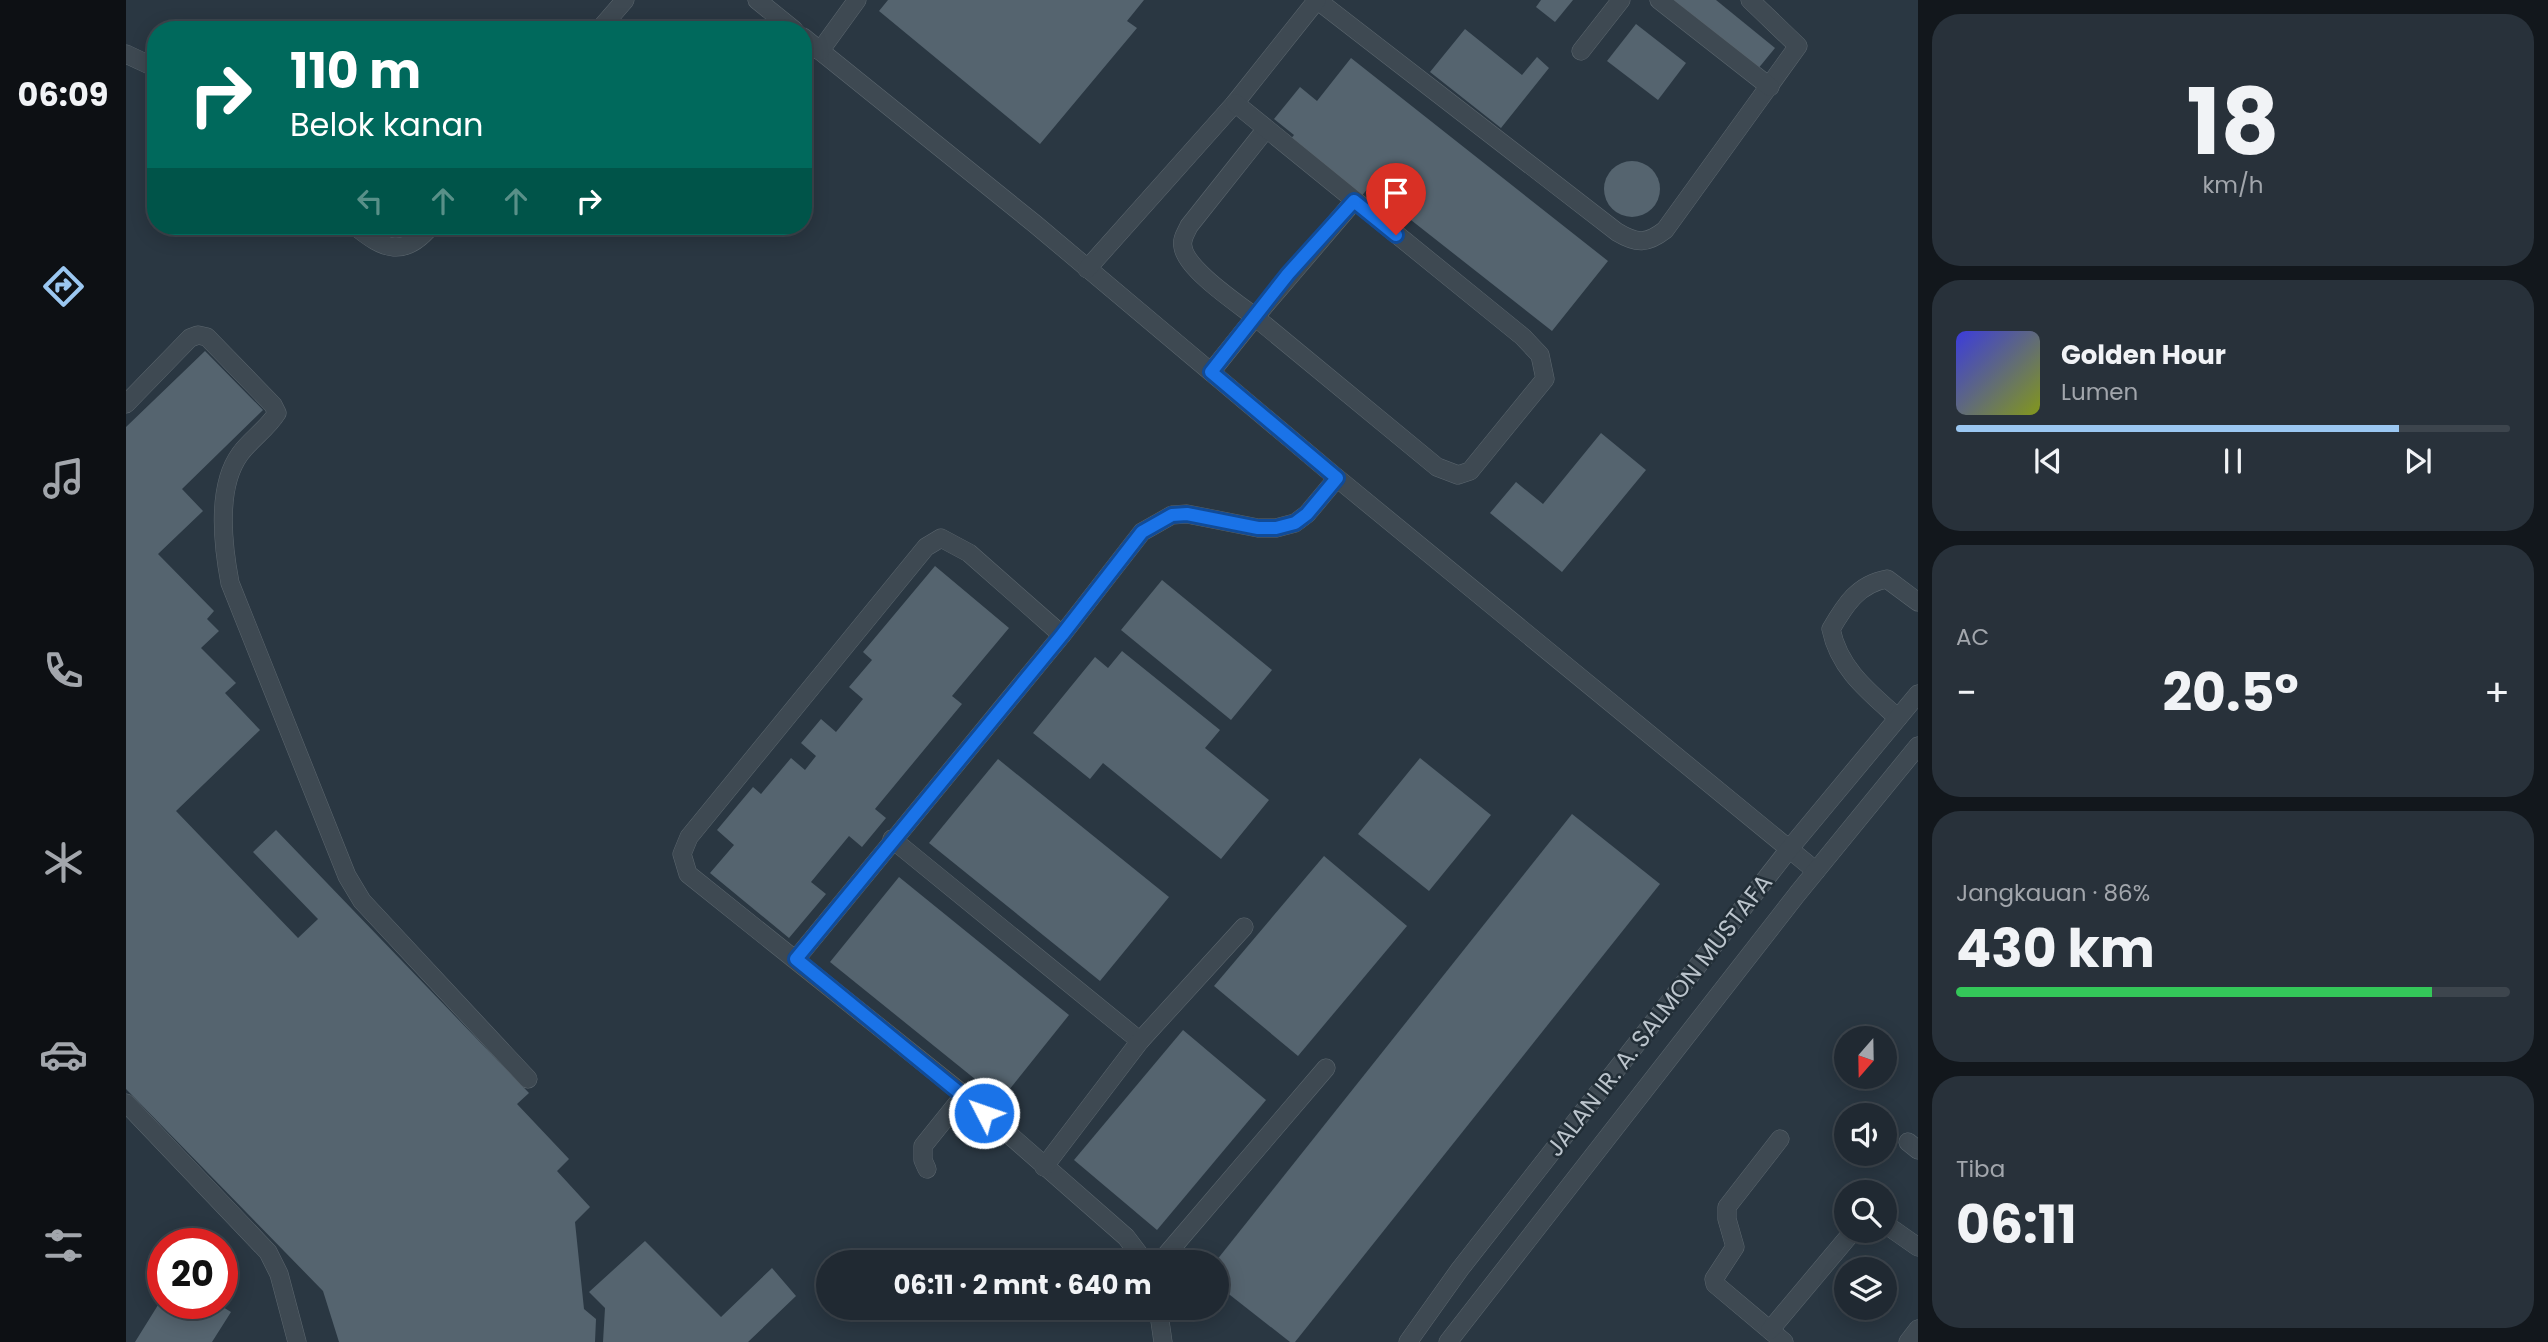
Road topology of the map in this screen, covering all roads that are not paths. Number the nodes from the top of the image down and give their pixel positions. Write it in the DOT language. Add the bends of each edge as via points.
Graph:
graph roads {
  1 [pos="625,0"];
  2 [pos="757,0"];
  3 [pos="857,0"];
  4 [pos="1317,0"];
  5 [pos="1621,0"];
  6 [pos="1659,0"];
  7 [pos="1749,0"];
  8 [pos="607,21"];
  9 [pos="783,21"];
  10 [pos="812,44"];
  11 [pos="820,51"];
  12 [pos="1581,51"];
  13 [pos="126,54"];
  14 [pos="147,64"];
  15 [pos="1770,87"];
  16 [pos="1236,103"];
  17 [pos="1266,129"];
  18 [pos="1354,201"];
  19 [pos="365,235"];
  20 [pos="419,235"];
  21 [pos="1087,268"];
  22 [pos="1255,317"];
  23 [pos="1211,372"];
  24 [pos="126,404"];
  25 [pos="1337,478"];
  26 [pos="1918,602"];
  27 [pos="1062,635"];
  28 [pos="1918,694"];
  29 [pos="1898,718"];
  30 [pos="1918,746"];
  31 [pos="892,839"];
  32 [pos="1790,848"];
  33 [pos="1816,871"];
  34 [pos="1244,927"];
  35 [pos="796,959"];
  36 [pos="1140,1041"];
  37 [pos="1326,1068"];
  38 [pos="528,1079"];
  39 [pos="964,1096"];
  40 [pos="126,1102"];
  41 [pos="1780,1139"];
  42 [pos="1044,1167"];
  43 [pos="927,1170"];
  44 [pos="1897,1232"];
  45 [pos="1843,1243"];
  46 [pos="1918,1247"];
  47 [pos="1136,1250"];
  48 [pos="1170,1250"];
  49 [pos="1160,1320"];
  50 [pos="1918,1329"];
  51 [pos="1770,1330"];
  52 [pos="297,1342"];
  53 [pos="1163,1342"];
  54 [pos="1408,1342"];
  55 [pos="1448,1342"];
  56 [pos="1784,1342"];
  57 [pos="1908,1342"];
  1 -- 8 [label="street"];
  2 -- 9 [label="street"];
  3 -- 11 [label="street"];
  4 -- 15 [label="street" via="1635,242 1651,241 1665,230"];
  4 -- 16 [label="street"];
  5 -- 12 [label="street"];
  6 -- 15 [label="street"];
  7 -- 15 [label="street" via="1798,46"];
  10 -- 11 [label="street"];
  11 -- 21 [label="street"];
  13 -- 14 [label="street"];
  16 -- 17 [label="street"];
  16 -- 21 [label="street"];
  17 -- 18 [label="street"];
  17 -- 22 [label="street" via="1189,226 1183,240 1187,260"];
  18 -- 22 [label="street"];
  18 -- 22 [label="street" via="1540,355 1545,379 1478,462 1458,475 1437,467"];
  19 -- 20 [label="street" via="390,248 404,247"];
  21 -- 23 [label="street"];
  22 -- 23 [label="street"];
  23 -- 25 [label="street"];
  24 -- 38 [label="street" via="198,335 207,337 273,405 277,413 239,455 225,494 223,545 230,583 347,876 362,901"];
  25 -- 27 [label="street" via="1307,514 1276,528 1187,514 1150,525"];
  25 -- 32 [label="street"];
  26 -- 29 [label="street" via="1886,579 1868,582 1832,629 1835,650 1844,666"];
  27 -- 31 [label="street"];
  27 -- 35 [label="street" via="969,553 941,538 926,547 689,836 682,854 688,874"];
  28 -- 29 [label="street, JALAN IR. A. SALMON MUSTAFA"];
  29 -- 32 [label="street, JALAN IR. A. SALMON MUSTAFA"];
  30 -- 33 [label="street, JALAN IR. A. SALMON MUSTAFA"];
  31 -- 35 [label="street"];
  31 -- 36 [label="street"];
  32 -- 33 [label="street"];
  32 -- 54 [label="street, JALAN IR. A. SALMON MUSTAFA"];
  33 -- 55 [label="street, JALAN IR. A. SALMON MUSTAFA"];
  34 -- 36 [label="street"];
  35 -- 39 [label="street"];
  36 -- 42 [label="street"];
  37 -- 48 [label="street"];
  39 -- 42 [label="street"];
  39 -- 43 [label="street" via="923,1146"];
  40 -- 52 [label="street" via="268,1252 279,1274"];
  41 -- 51 [label="street" via="1727,1207 1735,1247 1714,1279"];
  42 -- 47 [label="street"];
  44 -- 46 [label="street"];
  45 -- 51 [label="street"];
  49 -- 53 [label="street"];
  50 -- 57 [label="street"];
  51 -- 56 [label="street"];
}
